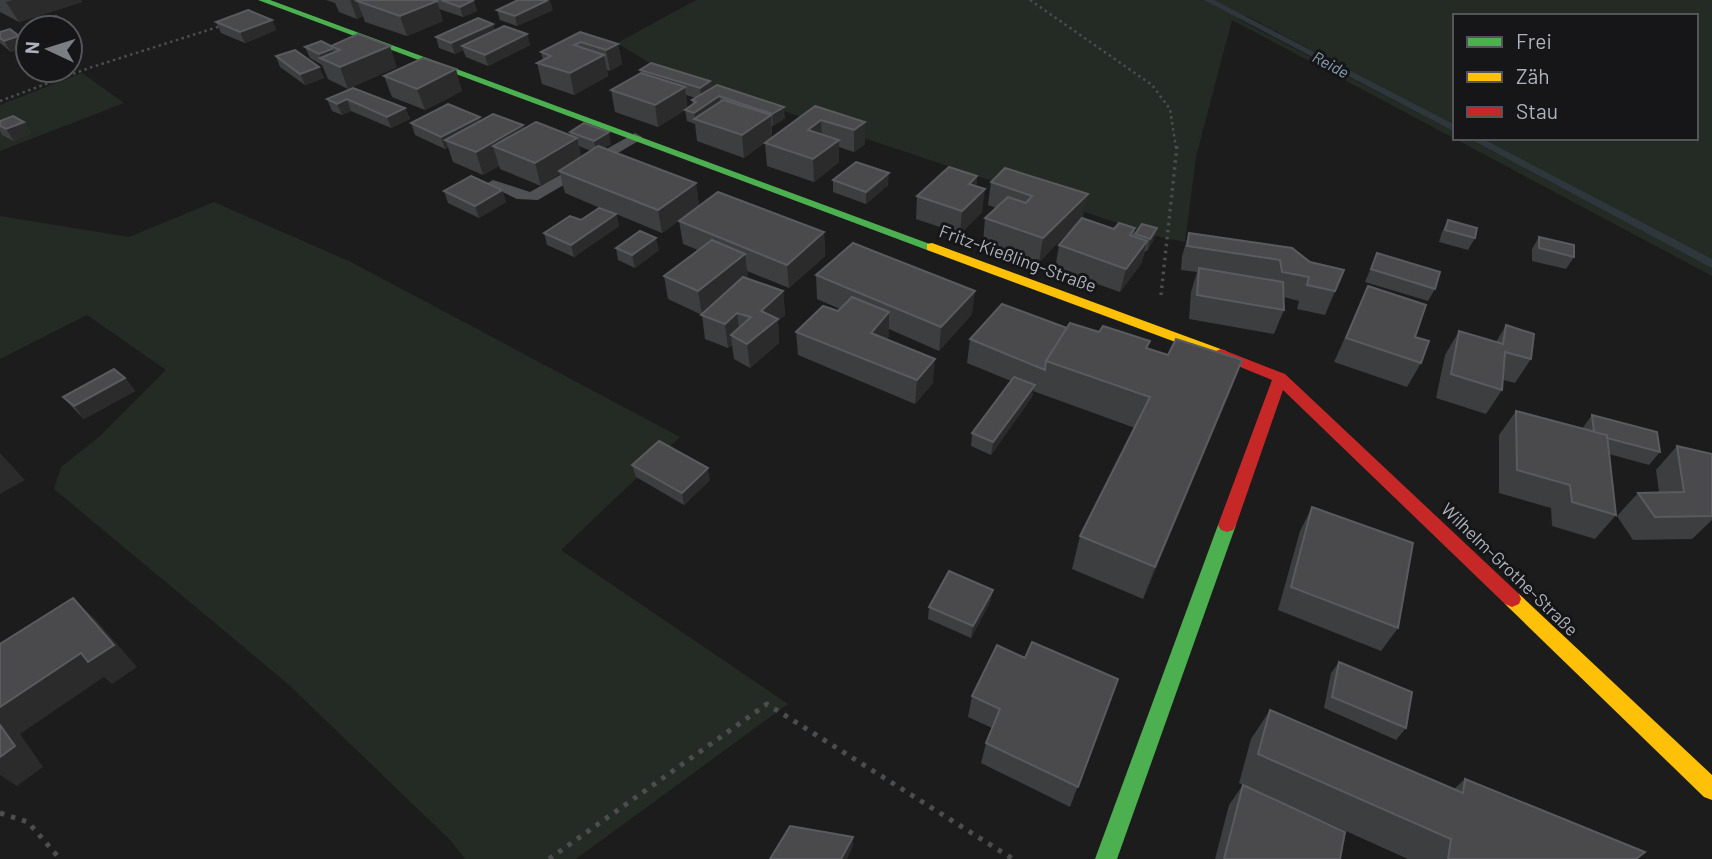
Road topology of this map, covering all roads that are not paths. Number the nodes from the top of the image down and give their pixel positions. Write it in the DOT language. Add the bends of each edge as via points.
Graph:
graph roads {
  1 [pos="268,1"];
  2 [pos="635,137"];
  3 [pos="493,184"];
  4 [pos="1280,378"];
  5 [pos="1712,790"];
  6 [pos="1106,859"];
  1 -- 2 [label="street, Fritz-Kießling-Straße"];
  2 -- 3 [label="lane" via="533,197"];
  2 -- 4 [label="street, Fritz-Kießling-Straße"];
  4 -- 5 [label="street, Wilhelm-Grothe-Straße"];
  4 -- 6 [label="street"];
}
